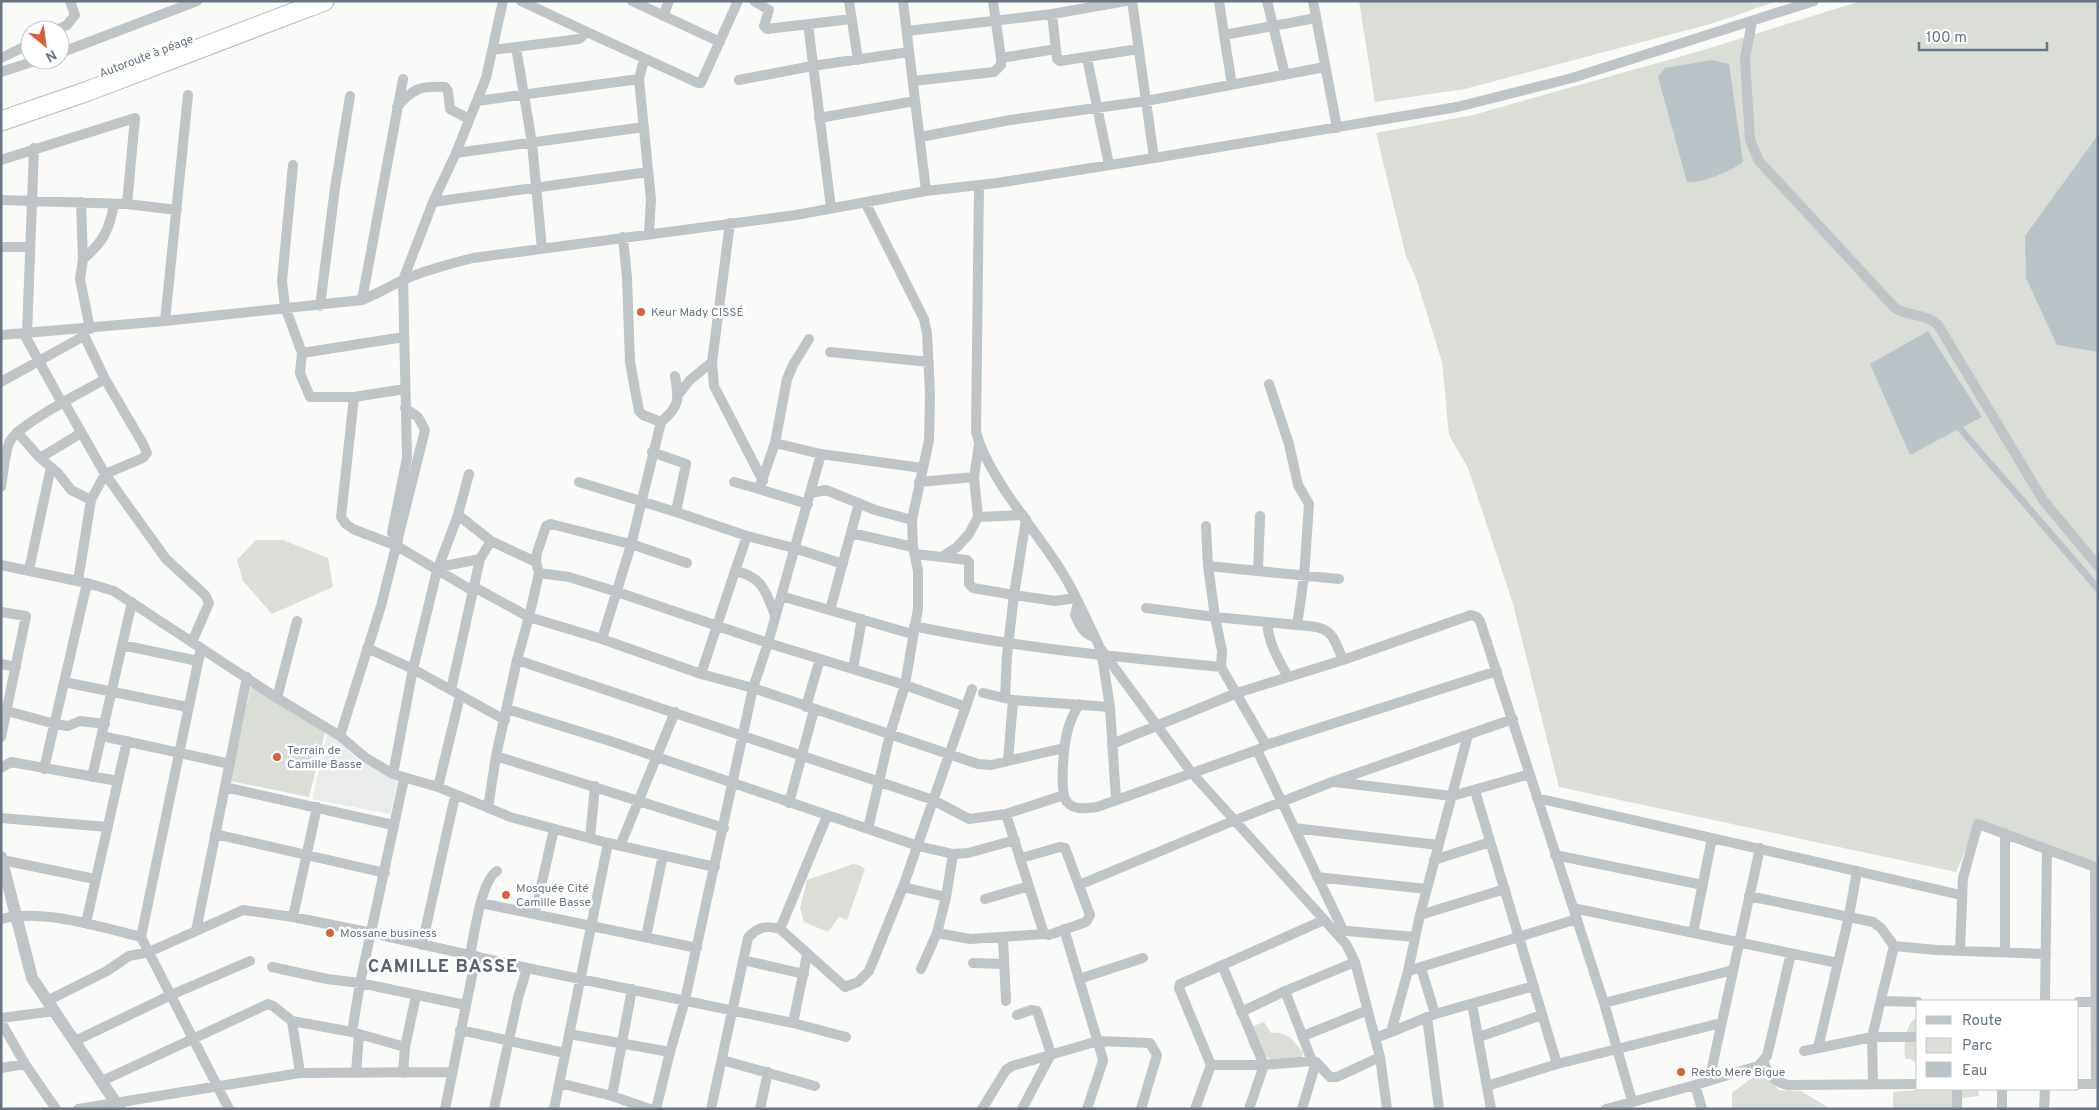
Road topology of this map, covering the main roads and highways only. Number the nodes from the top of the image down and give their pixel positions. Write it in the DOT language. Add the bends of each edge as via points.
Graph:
graph roads {
  1 [pos="290,1"];
  2 [pos="324,1"];
  3 [pos="1,108"];
  4 [pos="1,121"];
  1 -- 3 [label="highway, Autoroute à péage"];
  2 -- 4 [label="highway"];
}
